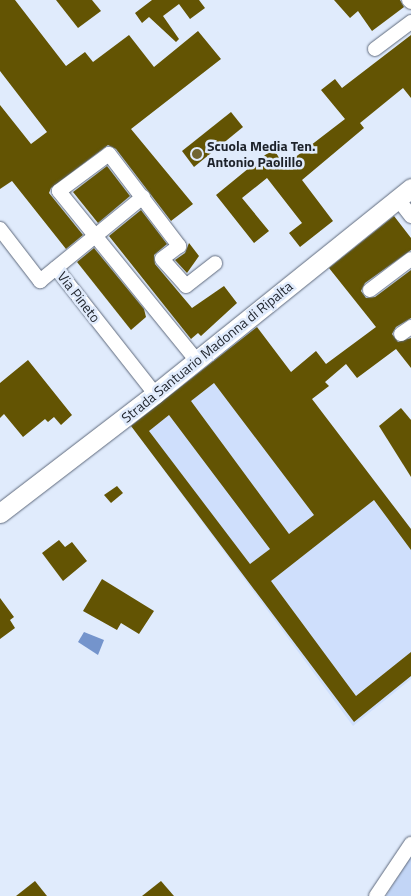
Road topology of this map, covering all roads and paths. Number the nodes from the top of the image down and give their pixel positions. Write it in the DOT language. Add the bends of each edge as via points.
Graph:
graph roads {
  1 [pos="411,22"];
  2 [pos="375,49"];
  3 [pos="404,193"];
  4 [pos="143,197"];
  5 [pos="411,216"];
  6 [pos="0,229"];
  7 [pos="96,237"];
  8 [pos="0,249"];
  9 [pos="19,254"];
  10 [pos="411,260"];
  11 [pos="215,263"];
  12 [pos="56,268"];
  13 [pos="370,290"];
  14 [pos="197,361"];
  15 [pos="155,394"];
  16 [pos="0,513"];
  17 [pos="411,844"];
  18 [pos="376,896"];
  1 -- 2 [label="street"];
  3 -- 5 [label="street"];
  3 -- 14 [label="street, Strada Santuario Madonna di Ripalta"];
  4 -- 7 [label="street"];
  4 -- 7 [label="street" via="109,154 59,192"];
  4 -- 11 [label="street" via="179,246 162,259 186,286"];
  6 -- 9 [label="street, Via Pineto"];
  7 -- 12 [label="street"];
  7 -- 14 [label="street"];
  8 -- 9 [label="street"];
  9 -- 12 [label="street, Via Pineto" via="40,281"];
  10 -- 13 [label="street"];
  12 -- 15 [label="street, Via Pineto"];
  14 -- 15 [label="street, Strada Santuario Madonna di Ripalta"];
  15 -- 16 [label="street, Strada Santuario Madonna di Ripalta"];
  17 -- 18 [label="street"];
}
